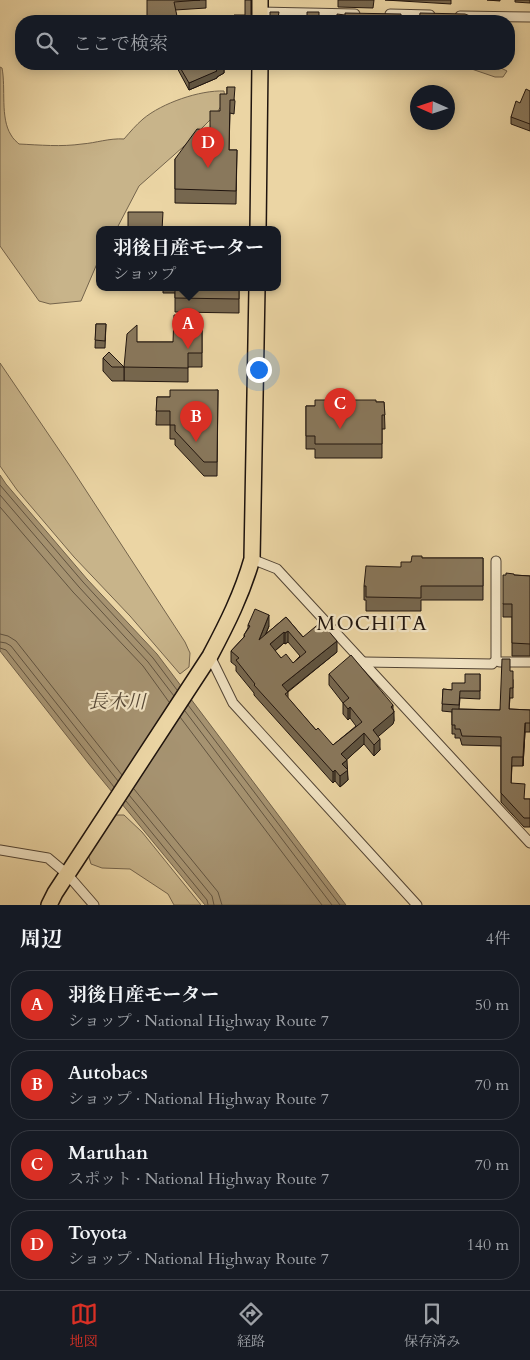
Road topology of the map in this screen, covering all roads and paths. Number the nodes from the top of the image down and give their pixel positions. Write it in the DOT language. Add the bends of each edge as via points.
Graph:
graph roads {
  1 [pos="260,11"];
  2 [pos="366,14"];
  3 [pos="385,14"];
  4 [pos="416,15"];
  5 [pos="515,18"];
  6 [pos="530,18"];
  7 [pos="260,70"];
  8 [pos="258,226"];
  9 [pos="257,291"];
  10 [pos="252,559"];
  11 [pos="496,561"];
  12 [pos="206,660"];
  13 [pos="364,662"];
  14 [pos="494,662"];
  15 [pos="530,662"];
  16 [pos="530,843"];
  17 [pos="0,850"];
  18 [pos="68,872"];
  19 [pos="49,905"];
  20 [pos="94,905"];
  21 [pos="417,905"];
  1 -- 2 [label="street"];
  3 -- 4 [label="street"];
  5 -- 6 [label="street"];
  7 -- 8 [label="highway"];
  9 -- 10 [label="highway"];
  10 -- 12 [label="highway" via="230,619"];
  10 -- 13 [label="street" via="277,569"];
  11 -- 14 [label="street"];
  12 -- 18 [label="highway"];
  12 -- 21 [label="street" via="233,703"];
  13 -- 14 [label="street"];
  13 -- 16 [label="street"];
  14 -- 15 [label="street"];
  17 -- 18 [label="street" via="48,858"];
  18 -- 19 [label="highway"];
  18 -- 20 [label="street"];
}
